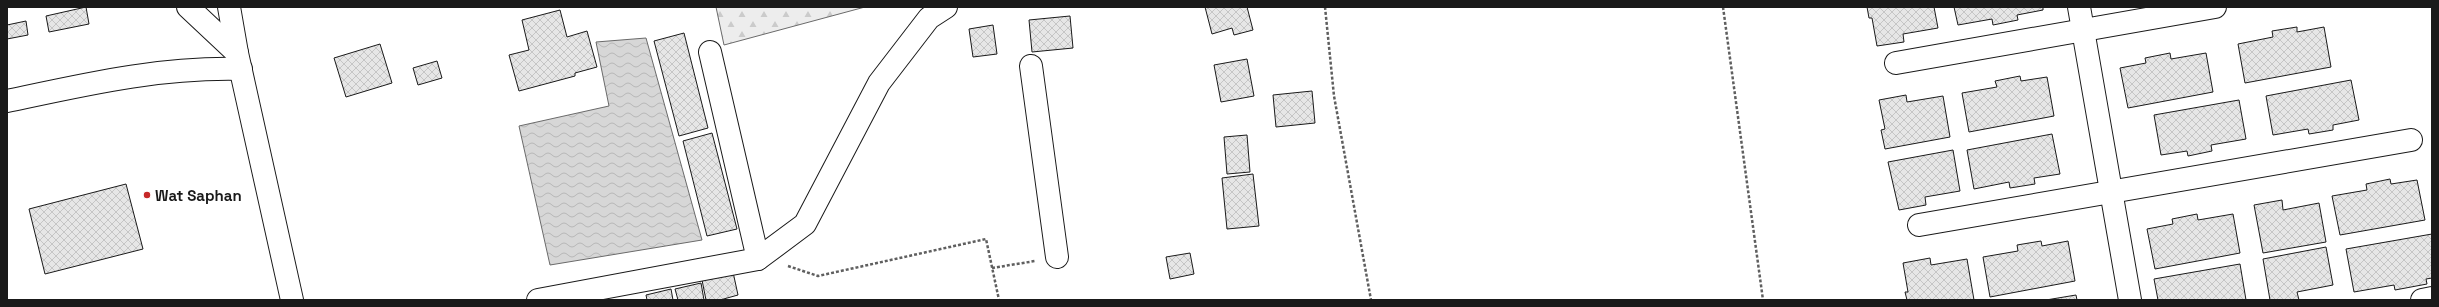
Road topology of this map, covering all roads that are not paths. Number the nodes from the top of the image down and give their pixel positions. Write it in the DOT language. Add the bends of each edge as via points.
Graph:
graph roads {
  1 [pos="188,7"];
  2 [pos="229,7"];
  3 [pos="946,7"];
  4 [pos="2079,7"];
  5 [pos="2215,7"];
  6 [pos="2083,30"];
  7 [pos="710,52"];
  8 [pos="239,61"];
  9 [pos="1896,63"];
  10 [pos="1031,66"];
  11 [pos="7,101"];
  12 [pos="2411,140"];
  13 [pos="2112,191"];
  14 [pos="1919,225"];
  15 [pos="1057,257"];
  16 [pos="758,258"];
  17 [pos="2432,298"];
  18 [pos="292,300"];
  19 [pos="538,300"];
  20 [pos="2130,300"];
  21 [pos="2422,300"];
  1 -- 8 [label="street"];
  2 -- 8 [label="street"];
  3 -- 16 [label="street" via="928,18 879,83 804,224"];
  4 -- 6 [label="street"];
  5 -- 6 [label="street"];
  6 -- 9 [label="street"];
  6 -- 13 [label="street"];
  7 -- 16 [label="street"];
  8 -- 11 [label="street" via="134,75"];
  8 -- 18 [label="street"];
  10 -- 15 [label="street"];
  12 -- 13 [label="street"];
  13 -- 14 [label="street"];
  13 -- 20 [label="street"];
  16 -- 19 [label="street"];
  17 -- 21 [label="street"];
}
